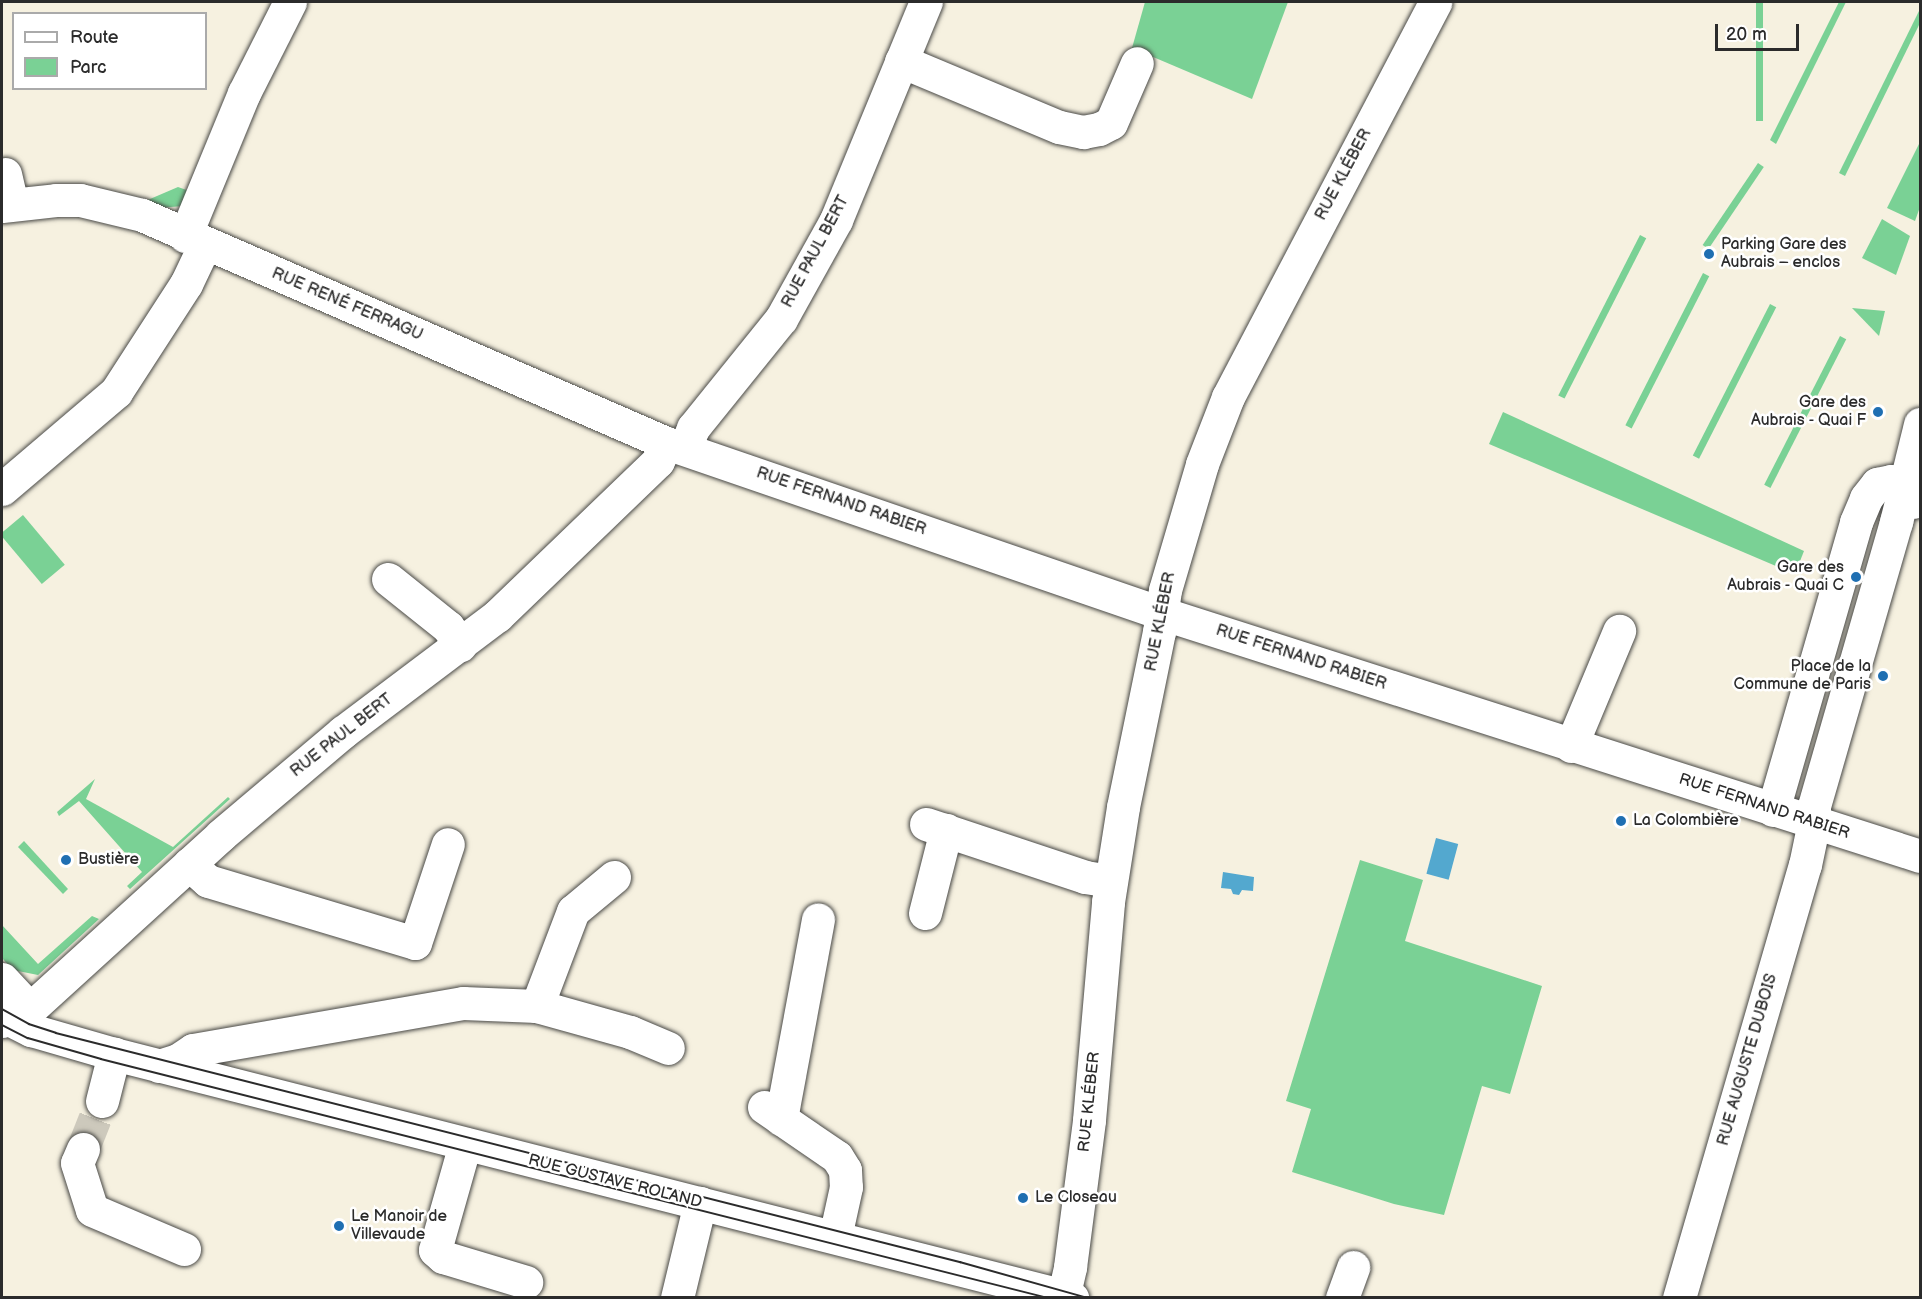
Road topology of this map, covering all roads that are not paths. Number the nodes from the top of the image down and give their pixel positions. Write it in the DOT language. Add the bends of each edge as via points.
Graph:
graph roads {
  1 [pos="290,2"];
  2 [pos="926,2"];
  3 [pos="1435,2"];
  4 [pos="901,61"];
  5 [pos="1137,63"];
  6 [pos="6,195"];
  7 [pos="195,240"];
  8 [pos="1920,424"];
  9 [pos="675,446"];
  10 [pos="1905,485"];
  11 [pos="2,489"];
  12 [pos="1908,518"];
  13 [pos="388,579"];
  14 [pos="1161,613"];
  15 [pos="1619,631"];
  16 [pos="460,645"];
  17 [pos="1571,746"];
  18 [pos="1773,810"];
  19 [pos="1814,822"];
  20 [pos="448,844"];
  21 [pos="1920,856"];
  22 [pos="189,864"];
  23 [pos="614,877"];
  24 [pos="1111,881"];
  25 [pos="925,913"];
  26 [pos="818,919"];
  27 [pos="2,979"];
  28 [pos="537,1006"];
  29 [pos="13,1016"];
  30 [pos="668,1047"];
  31 [pos="114,1054"];
  32 [pos="159,1066"];
  33 [pos="102,1101"];
  34 [pos="465,1144"];
  35 [pos="83,1149"];
  36 [pos="700,1203"];
  37 [pos="836,1238"];
  38 [pos="184,1249"];
  39 [pos="1353,1267"];
  40 [pos="526,1282"];
  41 [pos="1066,1297"];
  42 [pos="677,1298"];
  43 [pos="1342,1298"];
  44 [pos="1679,1298"];
  1 -- 7 [label="street" via="244,93"];
  2 -- 4 [label="street, RUE PAUL BERT"];
  3 -- 14 [label="street, RUE KLÉBER" via="1228,397 1202,464"];
  4 -- 5 [label="street" via="1059,127 1083,132 1111,123"];
  4 -- 9 [label="street, RUE PAUL BERT" via="836,220 781,319"];
  6 -- 7 [label="street, RUE RENÉ FERRAGU" via="80,200 142,215"];
  7 -- 9 [label="street, RUE RENÉ FERRAGU"];
  7 -- 11 [label="street" via="186,284 124,383"];
  8 -- 10 [label="street"];
  9 -- 14 [label="street, RUE FERNAND RABIER"];
  9 -- 16 [label="street, RUE PAUL BERT" via="497,616"];
  10 -- 12 [label="street"];
  10 -- 18 [label="street" via="1891,481 1877,484 1856,522"];
  12 -- 19 [label="street" via="1814,806"];
  13 -- 16 [label="street" via="448,627"];
  14 -- 17 [label="street, RUE FERNAND RABIER"];
  14 -- 24 [label="street, RUE KLÉBER"];
  15 -- 17 [label="street"];
  16 -- 22 [label="street, RUE PAUL BERT" via="344,732"];
  17 -- 18 [label="street, RUE FERNAND RABIER"];
  18 -- 19 [label="street, RUE FERNAND RABIER"];
  19 -- 21 [label="street, RUE FERNAND RABIER"];
  19 -- 44 [label="street, RUE AUGUSTE DUBOIS" via="1805,865"];
  20 -- 22 [label="street" via="415,943 208,881"];
  22 -- 29 [label="street, RUE PAUL BERT"];
  23 -- 28 [label="street" via="573,911"];
  24 -- 25 [label="street" via="1085,877 936,827"];
  24 -- 41 [label="street, RUE KLÉBER" via="1089,1120"];
  26 -- 37 [label="street" via="772,1112 837,1157 845,1170 846,1187"];
  27 -- 29 [label="street"];
  28 -- 30 [label="street"];
  28 -- 32 [label="street" via="463,1003 193,1050"];
  29 -- 31 [label="street, RUE GUSTAVE ROLAND" via="31,1030"];
  31 -- 32 [label="street, RUE GUSTAVE ROLAND"];
  31 -- 33 [label="street"];
  32 -- 34 [label="street, RUE GUSTAVE ROLAND"];
  34 -- 36 [label="street, RUE GUSTAVE ROLAND"];
  34 -- 40 [label="street" via="435,1250 443,1257"];
  35 -- 38 [label="street" via="77,1163 93,1210"];
  36 -- 37 [label="street, RUE GUSTAVE ROLAND"];
  36 -- 42 [label="street"];
  37 -- 41 [label="street, RUE GUSTAVE ROLAND"];
  39 -- 43 [label="street"];
}
